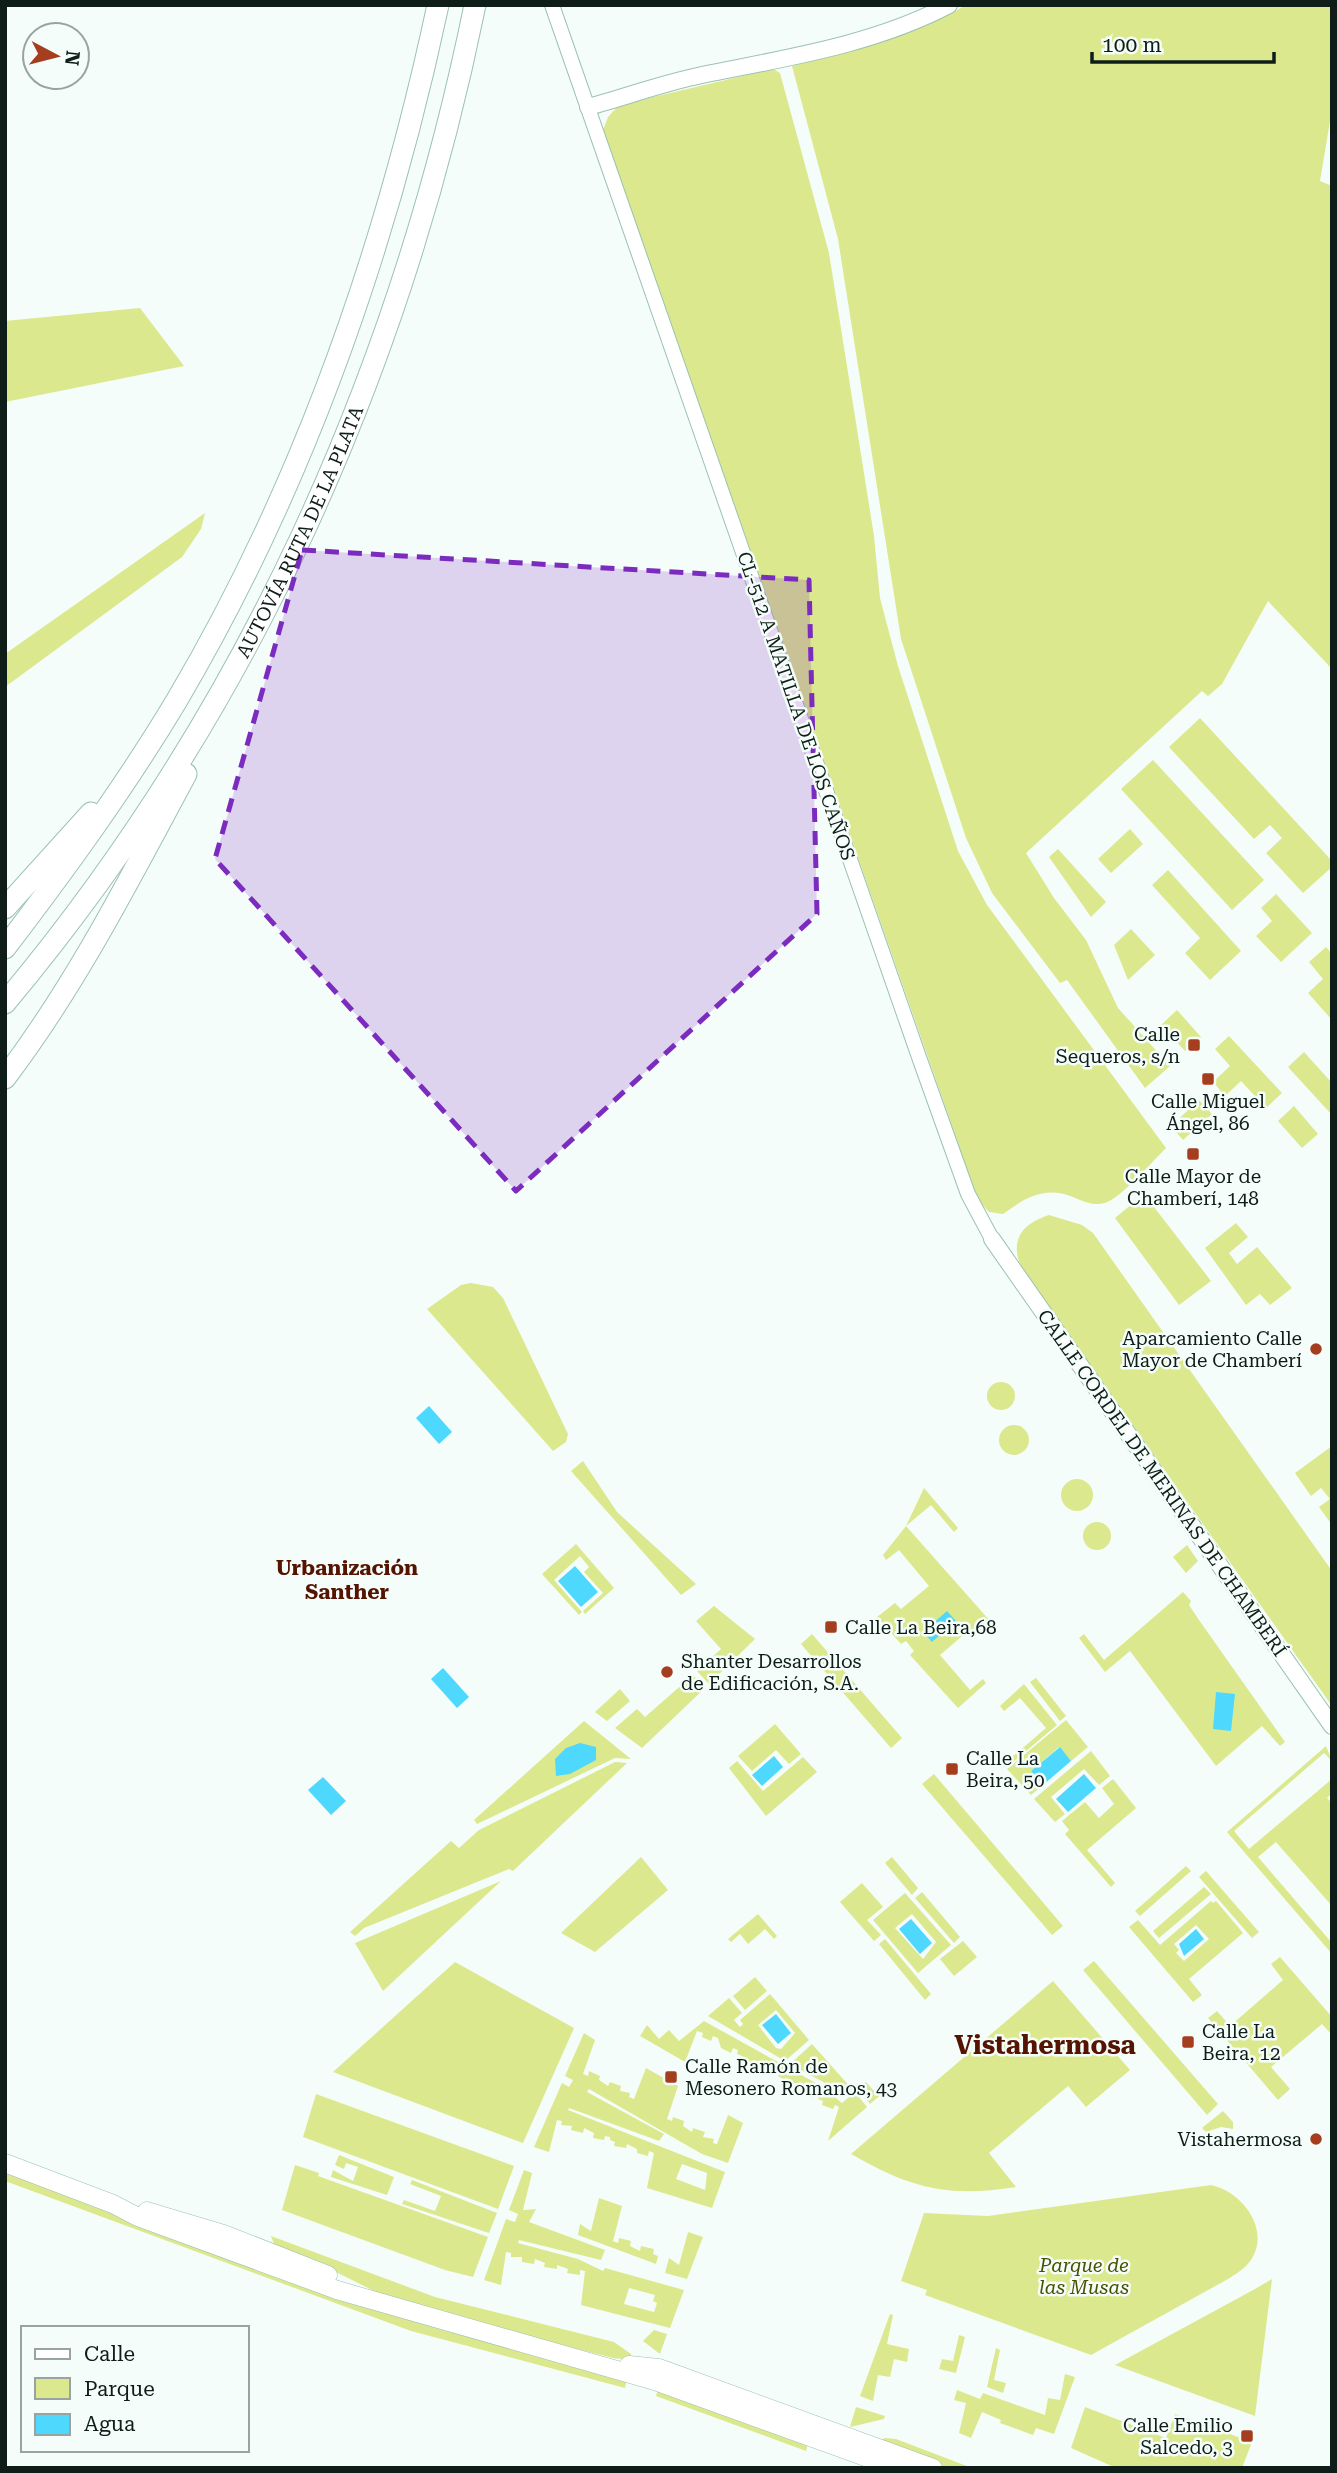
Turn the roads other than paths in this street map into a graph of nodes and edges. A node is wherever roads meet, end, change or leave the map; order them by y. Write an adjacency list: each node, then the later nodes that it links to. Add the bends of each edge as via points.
1 (438, 5): 6 (highway, AUTOVÍA RUTA DE LA PLATA, via 393,197 354,320)
2 (475, 5): 7 (highway, AUTOVÍA RUTA DE LA PLATA, via 455,101 407,272 372,373)
3 (552, 5): 5 (street, CL-512 A MATILLA DE LOS CAÑOS)
4 (949, 5): 5 (main road, via 835,47 699,76)
5 (588, 107): 12 (street, CL-512 A MATILLA DE LOS CAÑOS, via 920,1060 968,1194)
6 (307, 439): 8 (highway, via 150,726 96,808); 9 (highway, AUTOVÍA RUTA DE LA PLATA, via 266,533 177,700 82,846)
7 (303, 537): 10 (highway, AUTOVÍA RUTA DE LA PLATA, via 247,649 196,736 115,861); 11 (highway, via 260,638 128,886 68,988)
8 (5, 908)
9 (5, 948)
10 (5, 1003)
11 (5, 1078)
12 (992, 1239): 13 (main road, CALLE CORDEL DE MERINAS DE CHAMBERÍ)
13 (1332, 1726)
14 (5, 2164): 15 (main road)
15 (113, 2204): 16 (main road); 17 (main road, via 174,2217)
16 (173, 2230): 17 (main road, via 203,2233 243,2249); 18 (main road)
17 (254, 2245): 18 (main road, via 259,2254 293,2266); 19 (main road)
18 (314, 2282): 19 (main road)
19 (371, 2299): 20 (main road, via 447,2324)
20 (581, 2358): 21 (main road, via 659,2368); 22 (main road)
21 (860, 2441): 23 (main road, via 866,2450); 24 (main road)
22 (896, 2468)
23 (910, 2468)
24 (933, 2468)

